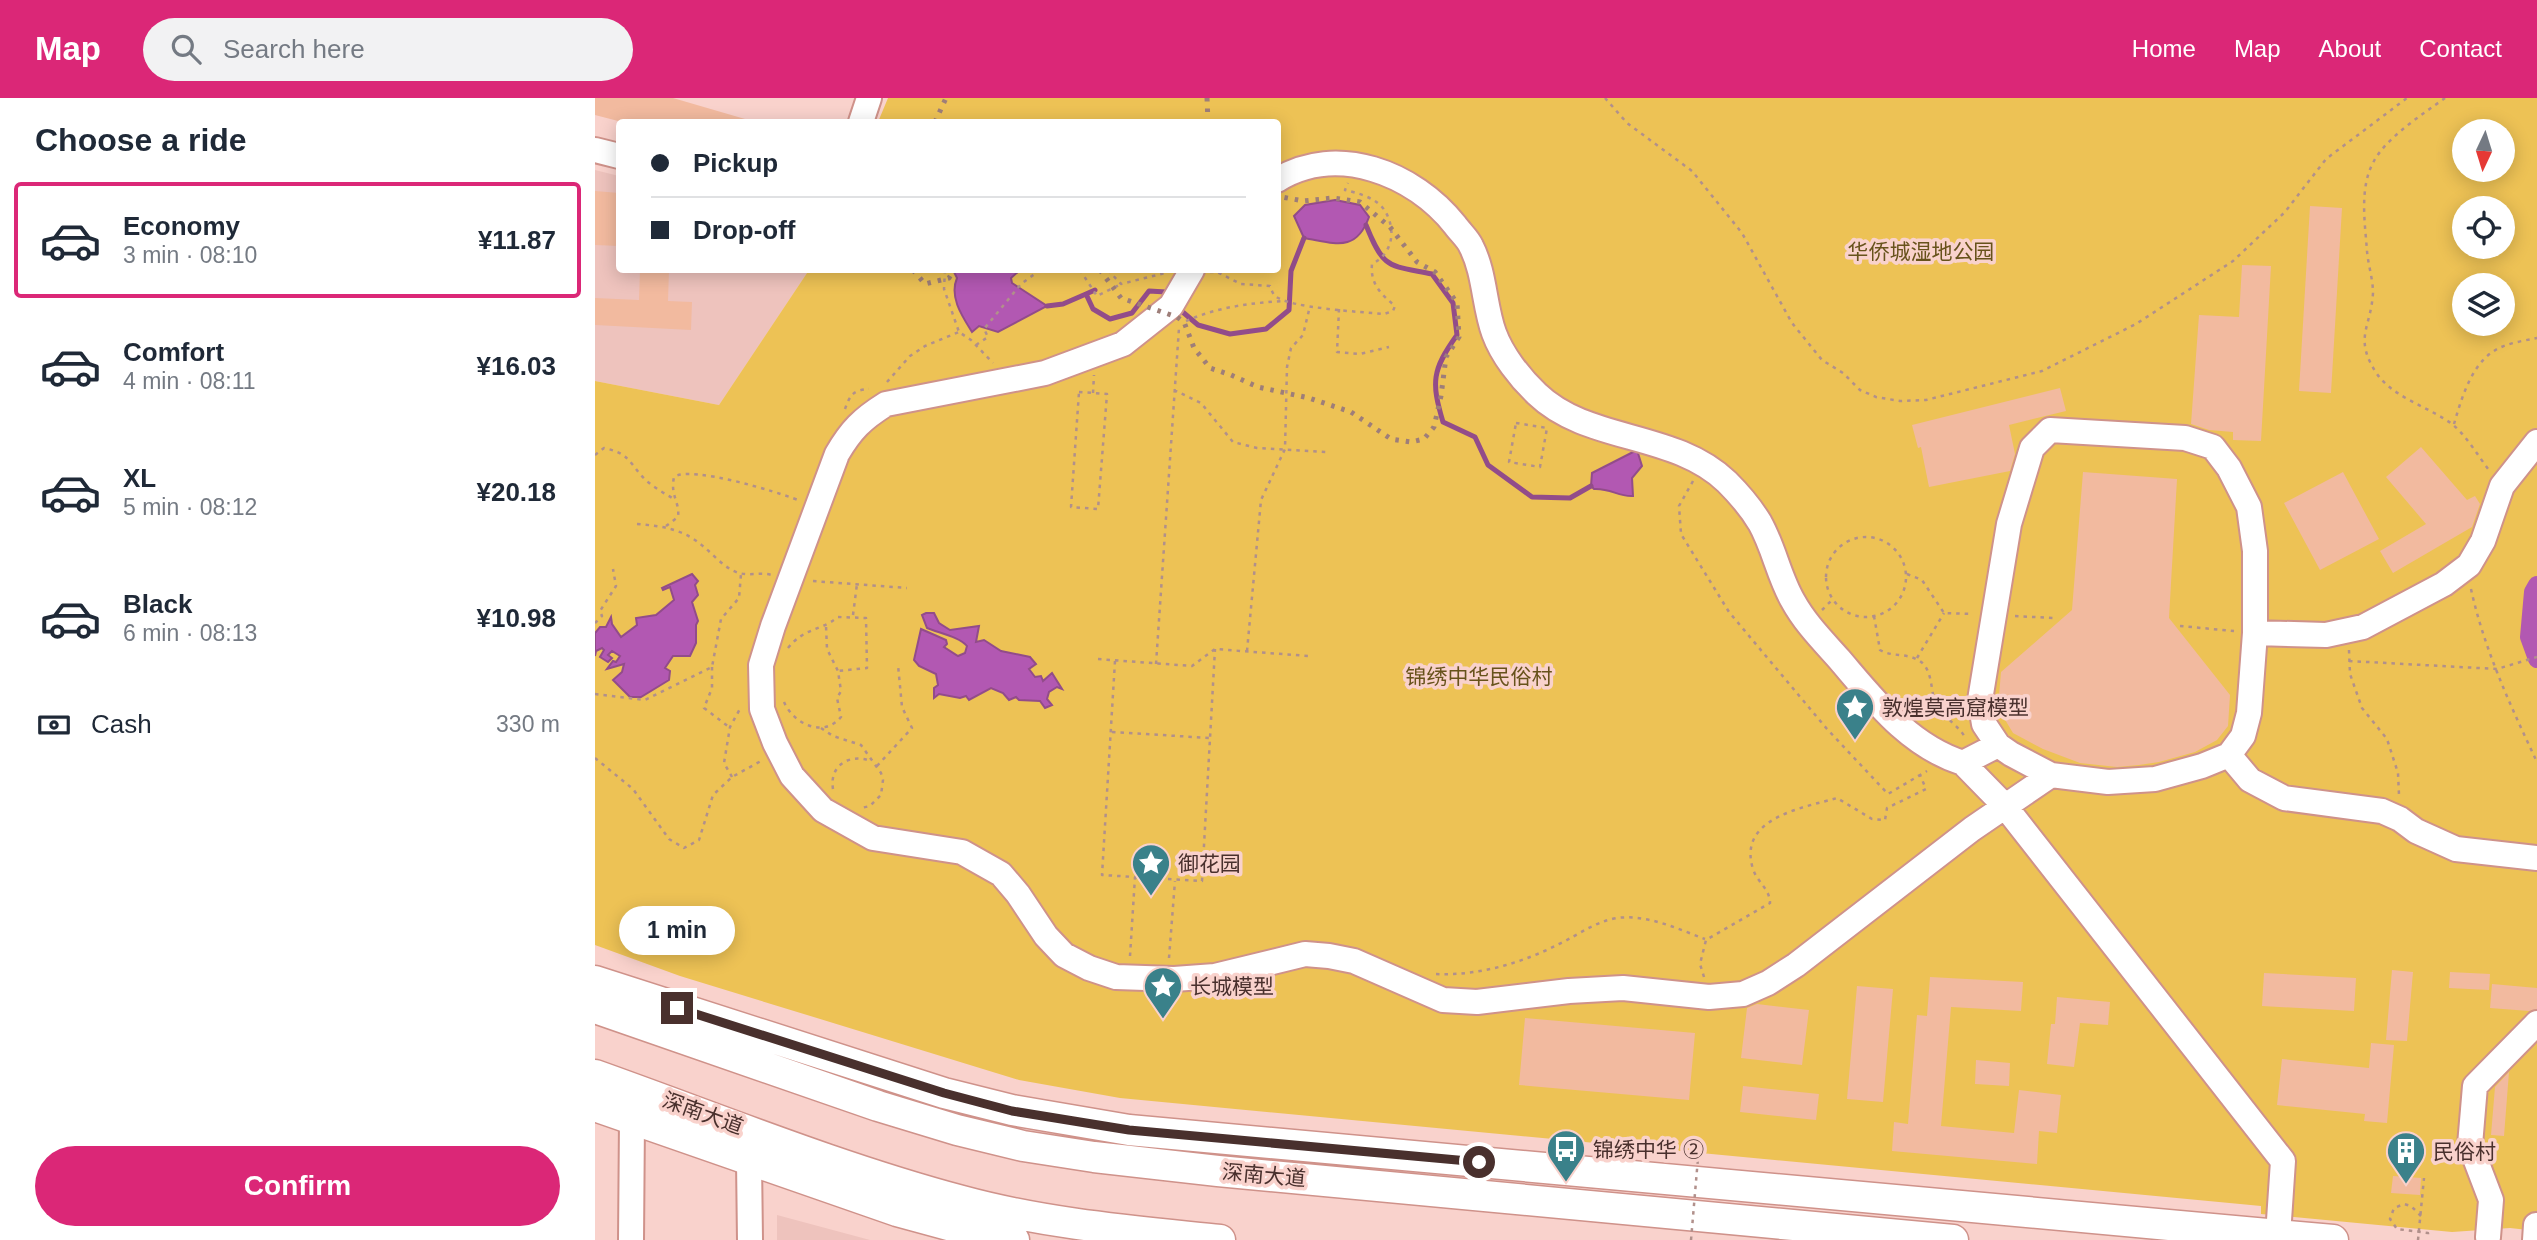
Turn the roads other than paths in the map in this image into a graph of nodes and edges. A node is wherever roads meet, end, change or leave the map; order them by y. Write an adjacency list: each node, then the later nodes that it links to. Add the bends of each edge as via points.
1 (869, 98): 2 (street)
2 (862, 119)
3 (595, 150): 4 (street)
4 (616, 155)
5 (1281, 178): 11 (street, via 1328,162 1355,164 1405,181 1445,212 1471,246 1494,333 1507,359 1537,395 1563,412 1607,430 1678,450 1703,462 1727,482 1760,524 1784,582 1808,623 1885,713 1914,737)
6 (1191, 273): 13 (street, via 1179,312 1123,344 1045,373 886,404 850,432 837,454 761,665 772,697 762,709 780,754 792,776 823,810 873,838 962,852 977,859 1002,874 1064,955 1116,976 1215,976 1305,954 1354,961 1443,1000 1477,1002 1622,988 1709,997 1743,994 1796,965)
7 (2537, 442): 8 (street, via 2502,486 2483,541 2469,565 2444,584 2363,627 2326,635)
8 (2255, 633): 9 (street, via 2255,551 2249,507 2213,447 2185,439 2050,430 2032,448 2009,524 1994,614 1980,700 1984,724); 10 (street, via 2249,713 2242,736)
9 (1998, 744): 11 (street); 12 (street)
10 (2228, 755): 12 (street, via 2155,779 2108,782); 14 (street, via 2250,780 2284,797 2382,811 2456,849)
11 (1962, 759): 13 (street)
12 (2050, 775): 13 (street)
13 (2004, 805): 29 (street, via 2284,1161)
14 (2537, 858)
15 (595, 981): 16 (main road)
16 (654, 1001): 19 (main road); 24 (main road, via 1012,1111 1129,1130)
17 (595, 1008): 19 (main road, 深南大道)
18 (2537, 1023): 30 (street, via 2475,1086 2470,1145 2491,1199)
19 (774, 1070): 26 (main road, 深南大道, via 957,1130 1024,1146)
20 (595, 1075): 28 (main road, 深南大道, via 829,1159)
21 (595, 1083): 23 (main road)
22 (595, 1106): 23 (main road)
23 (643, 1124): 25 (main road); 31 (street)
24 (1331, 1149): 26 (main road); 29 (main road)
25 (757, 1164): 27 (main road); 32 (street); 33 (street)
26 (1217, 1171): 36 (main road, 深南大道)
27 (803, 1179): 28 (main road, via 879,1195); 34 (main road, via 897,1211)
28 (963, 1201): 35 (main road, 深南大道, via 1039,1217)
29 (2277, 1235): 37 (main road)
30 (2488, 1237)
31 (631, 1240)
32 (750, 1240)
33 (763, 1240)
34 (1014, 1240)
35 (1220, 1240)
36 (1953, 1240)
37 (2333, 1240)

